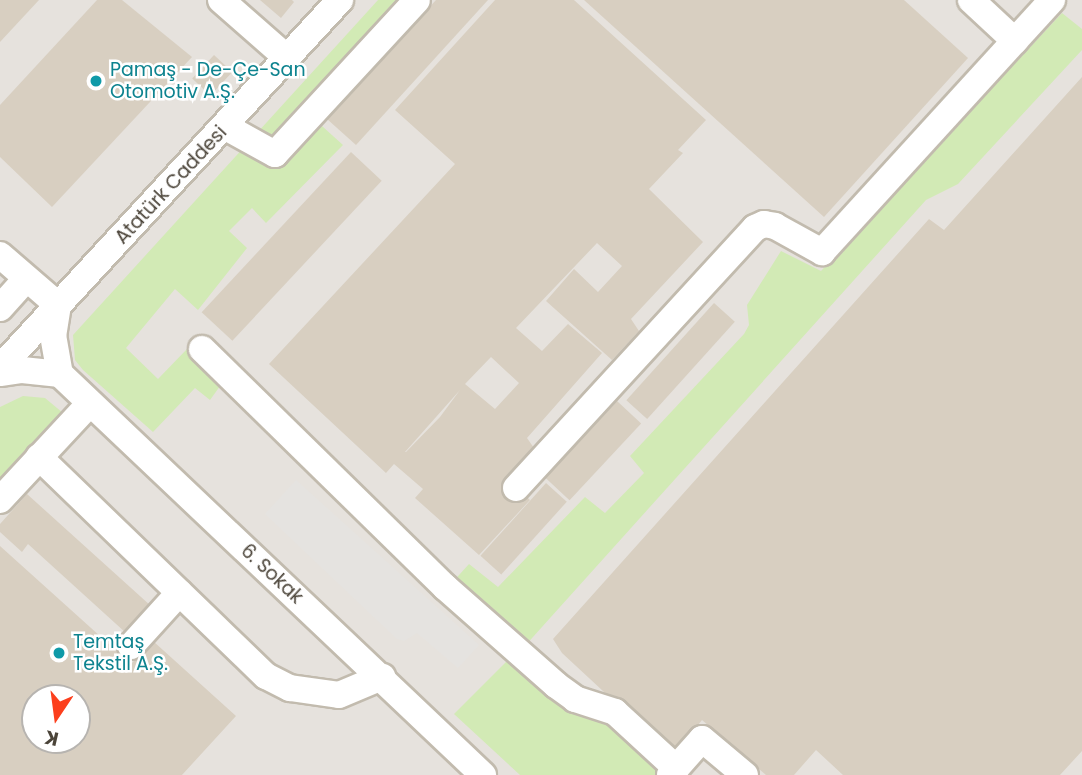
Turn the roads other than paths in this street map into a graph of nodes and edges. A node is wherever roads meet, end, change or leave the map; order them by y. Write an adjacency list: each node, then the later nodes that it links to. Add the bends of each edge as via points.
1 (221, 0): 7 (street)
2 (340, 0): 7 (street, Atatürk Caddesi)
3 (417, 0): 8 (street, via 275,154)
4 (971, 0): 6 (street)
5 (1052, 0): 6 (street)
6 (1015, 41): 18 (street, via 822,252 775,226 755,228)
7 (287, 58): 8 (street, Atatürk Caddesi)
8 (226, 127): 11 (street, Atatürk Caddesi)
9 (0, 255): 10 (street)
10 (26, 279): 11 (street); 12 (street)
11 (58, 305): 14 (street, Atatürk Caddesi); 15 (street, via 53,335)
12 (0, 308)
13 (202, 349): 23 (street, via 495,632 575,699 615,712)
14 (0, 371): 15 (street)
15 (60, 374): 16 (street, 6. Sokak)
16 (90, 403): 17 (street); 22 (street, 6. Sokak)
17 (39, 457): 19 (street); 20 (street)
18 (516, 488)
19 (0, 500)
20 (179, 593): 21 (street); 22 (street, via 277,684 347,694)
21 (131, 646)
22 (382, 677): 25 (street, 6. Sokak)
23 (673, 771): 24 (street, via 702,739)
24 (740, 773)
25 (483, 775)

